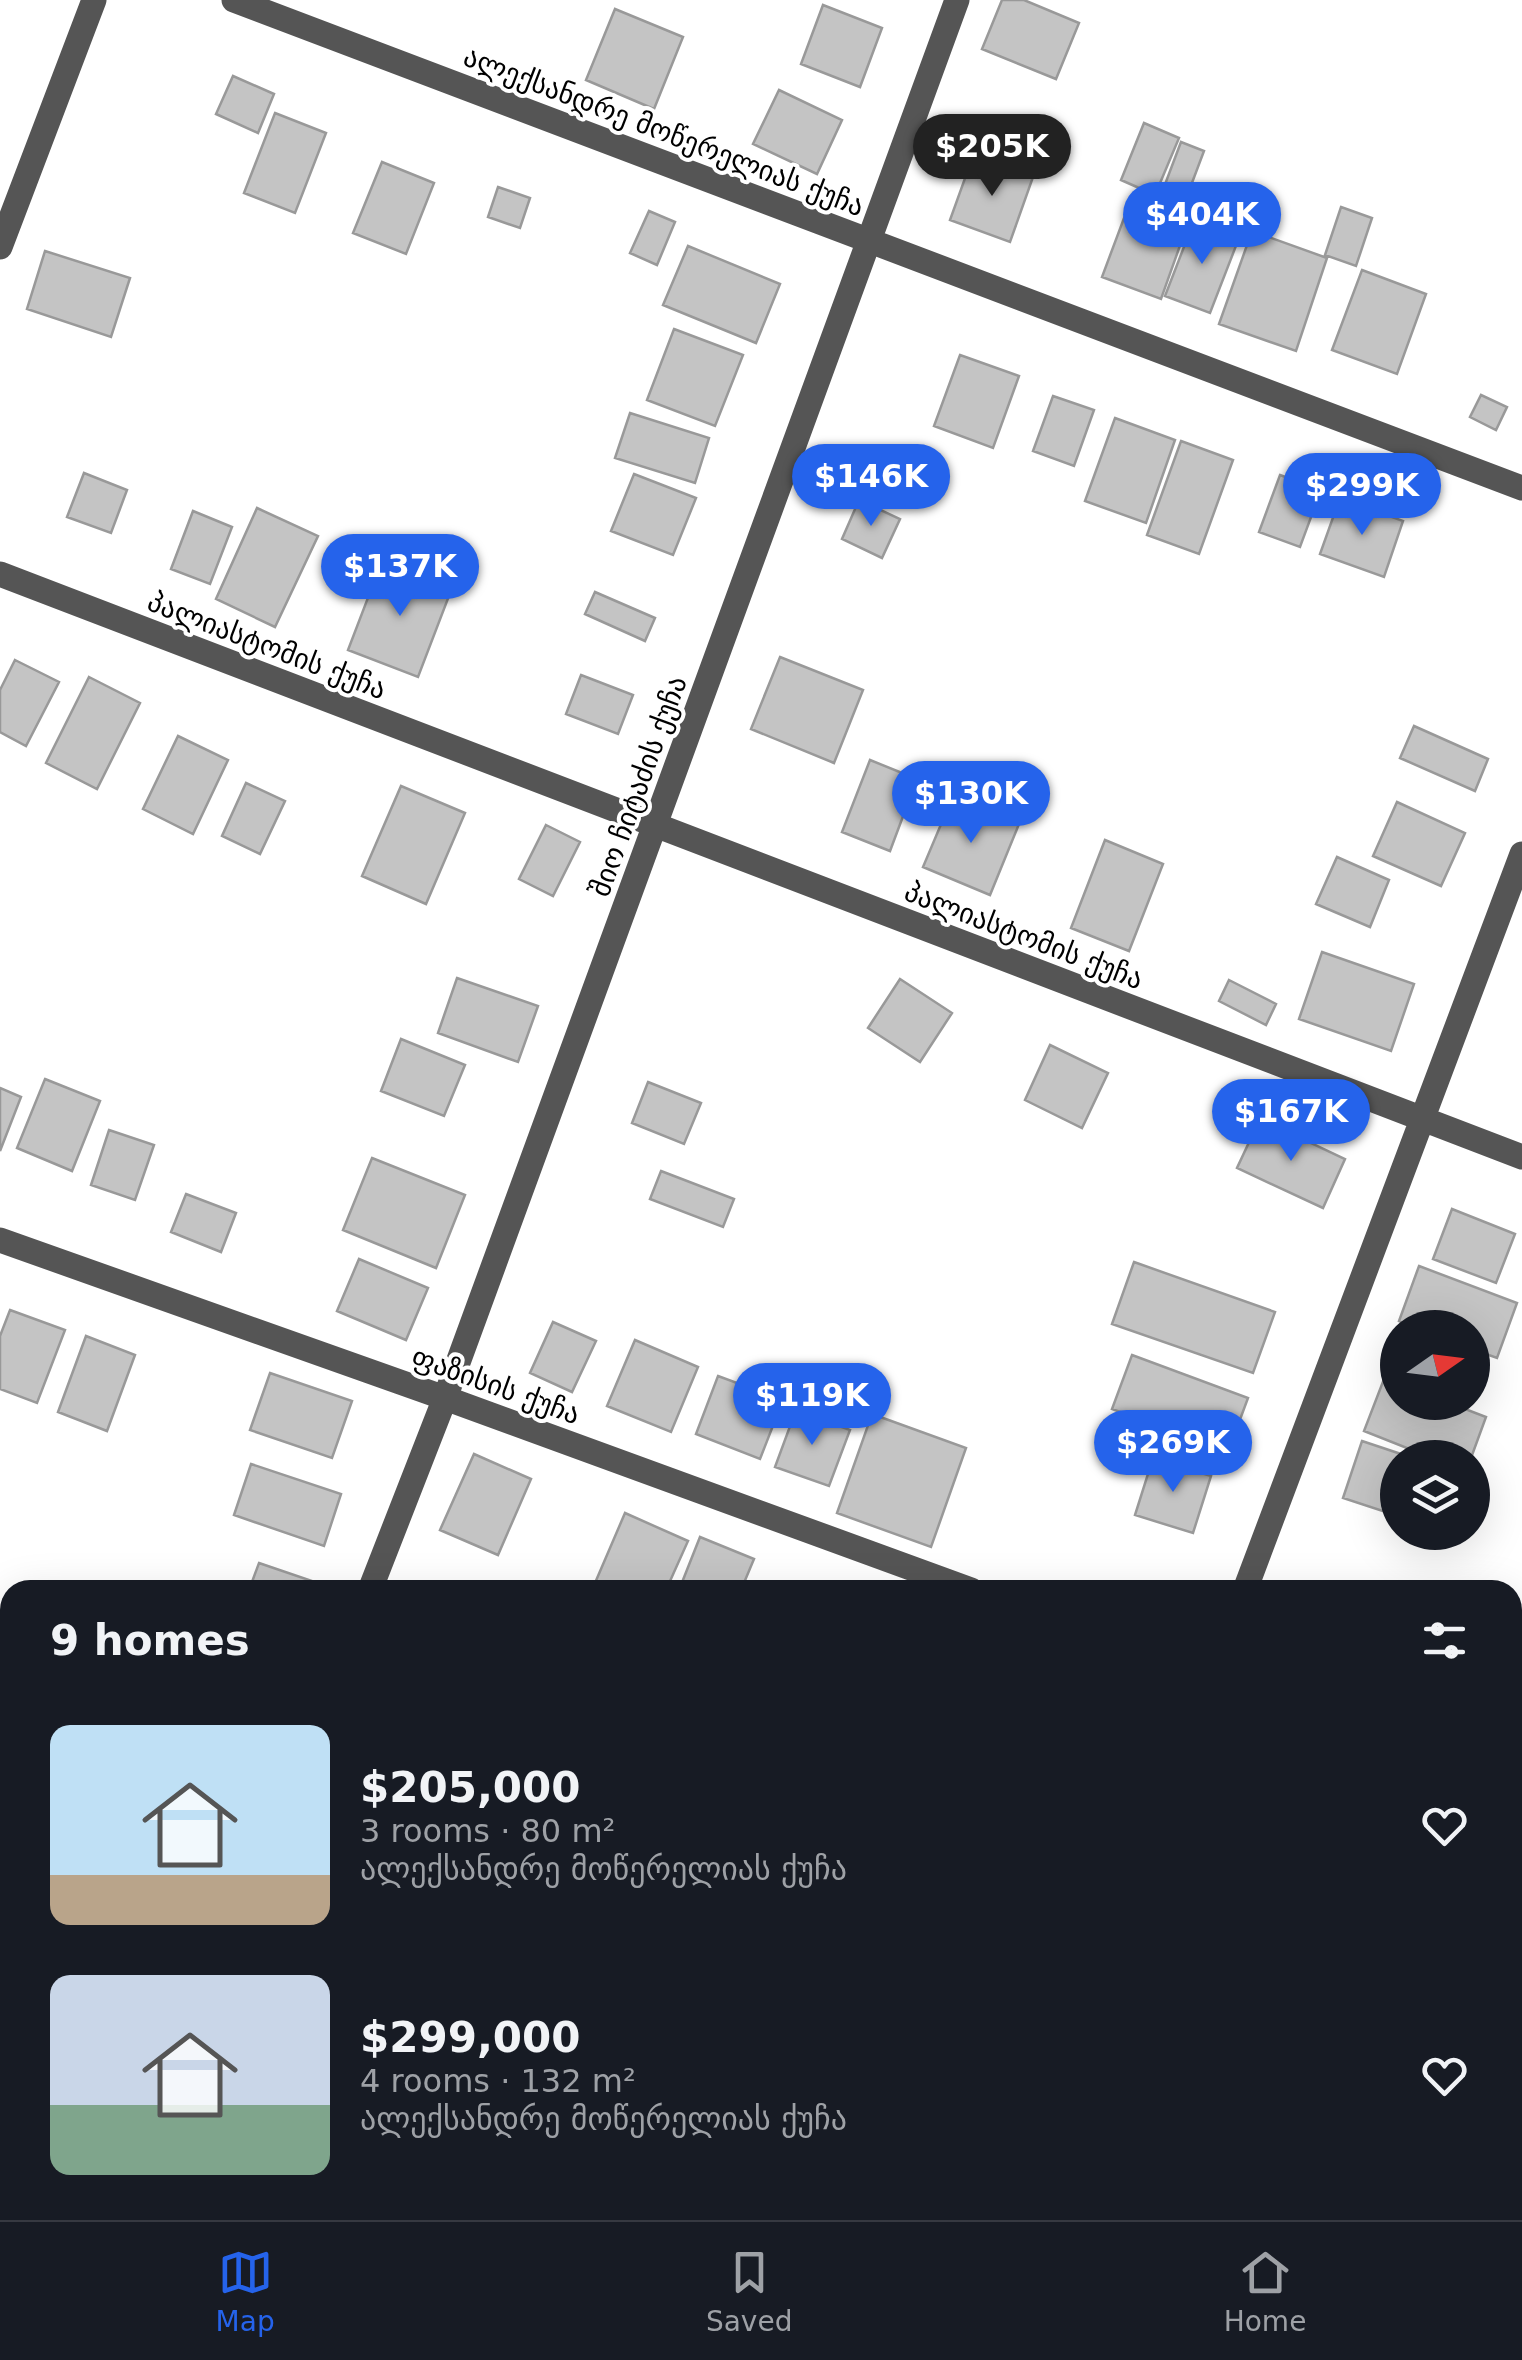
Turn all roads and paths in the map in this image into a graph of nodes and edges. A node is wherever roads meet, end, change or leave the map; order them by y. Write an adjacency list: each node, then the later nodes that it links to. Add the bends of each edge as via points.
1 (94, 0): 5 (street)
2 (234, 0): 4 (street, ალექსანდრე მოწერელიას ქუჩა)
3 (957, 0): 4 (street, შიო ჩიტაძის ქუჩა)
4 (868, 240): 6 (street, ალექსანდრე მოწერელიას ქუჩა); 8 (street, შიო ჩიტაძის ქუჩა)
5 (0, 246)
6 (1522, 488)
7 (0, 574): 8 (street, პალიასტომის ქუჩა)
8 (656, 826): 10 (street, პალიასტომის ქუჩა); 13 (street, შიო ჩიტაძის ქუჩა)
9 (1522, 854): 10 (street)
10 (1422, 1120): 11 (street, პალიასტომის ქუჩა); 16 (street)
11 (1522, 1156)
12 (0, 1240): 13 (street, ფაზისის ქუჩა)
13 (446, 1398): 14 (street, შიო ჩიტაძის ქუჩა); 15 (street, ფაზისის ქუჩა)
14 (374, 1580)
15 (944, 1580)
16 (1249, 1580)

